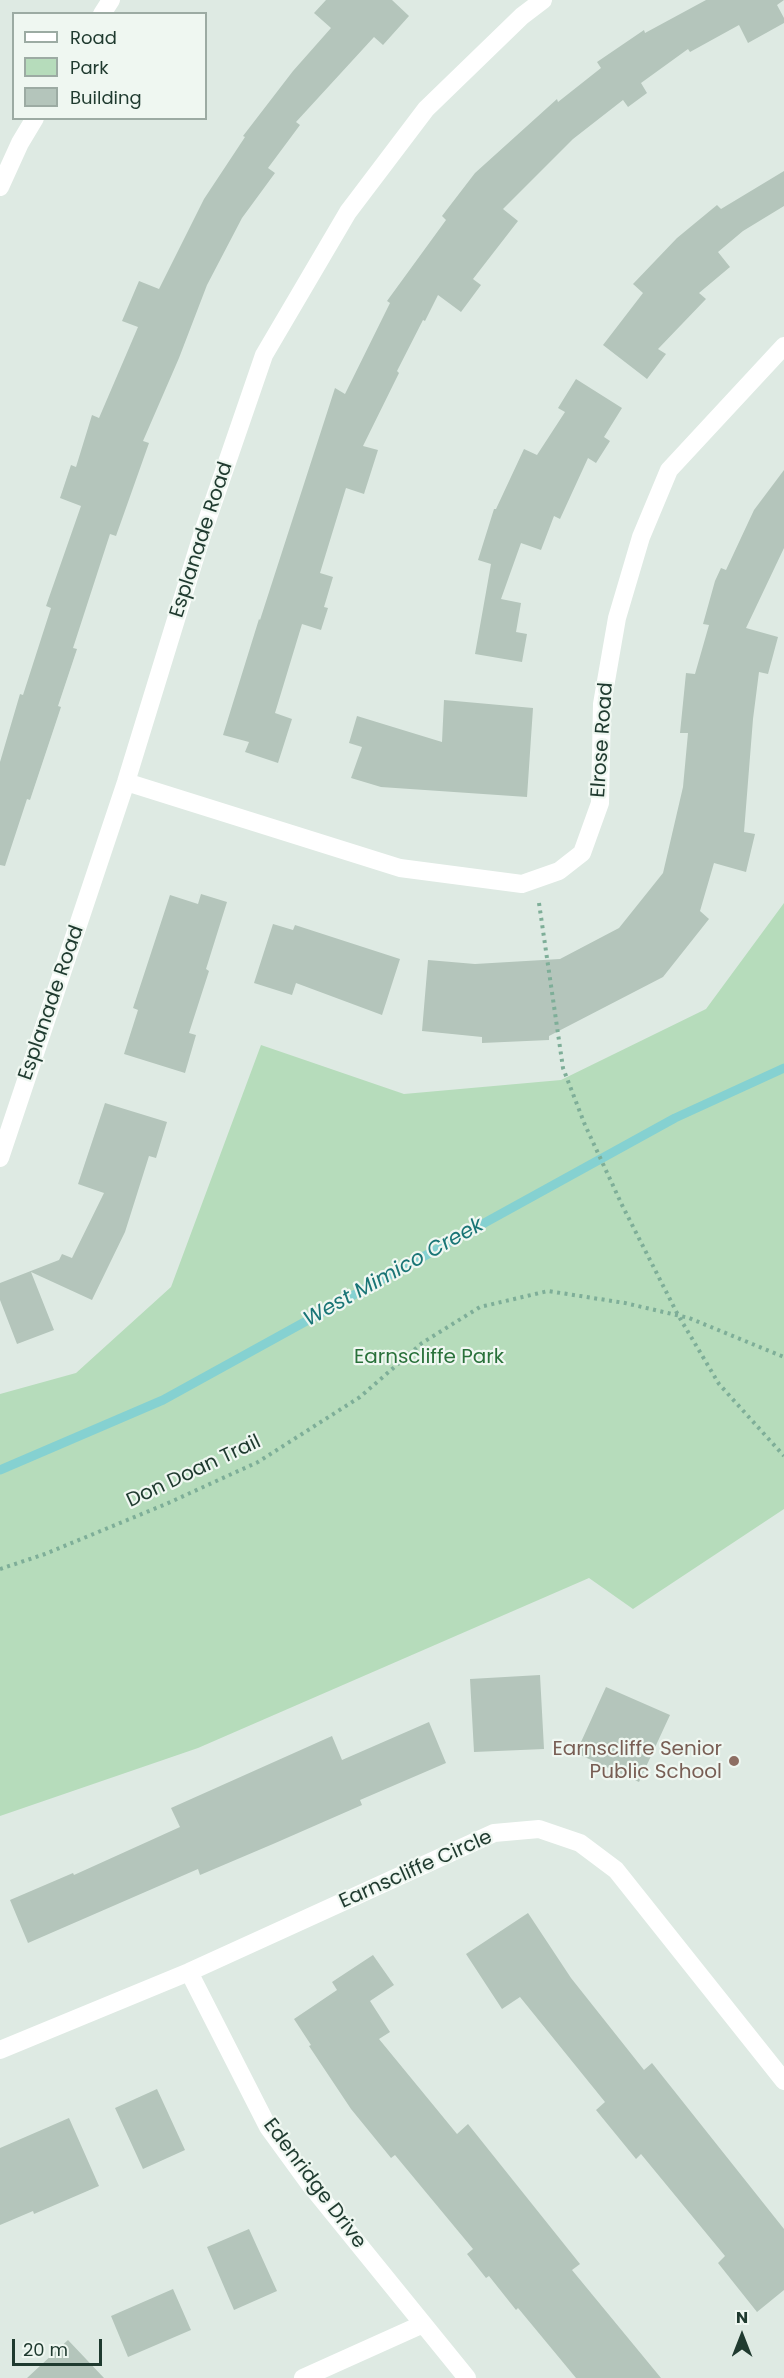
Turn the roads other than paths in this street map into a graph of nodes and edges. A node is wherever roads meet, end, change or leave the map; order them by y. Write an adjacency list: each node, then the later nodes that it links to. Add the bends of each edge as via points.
1 (543, 0): 5 (street, Esplanade Road, via 522,15 426,109 348,212 264,355 202,535)
2 (34, 120): 3 (street)
3 (0, 187)
4 (784, 346): 5 (street, Elrose Road, via 669,470 641,537 617,618 602,704 600,803 582,853 559,871 522,884 400,868)
5 (126, 782): 6 (street, Esplanade Road)
6 (0, 1158)
7 (189, 1972): 8 (street, Earnscliffe Circle); 9 (street, Earnscliffe Circle, via 494,1833 539,1829 580,1843 616,1870); 10 (street, Edenridge Drive, via 268,2127)
8 (0, 2050)
9 (784, 2081)
10 (423, 2324): 11 (street); 12 (street, Edenridge Drive)
11 (303, 2378)
12 (467, 2378)

